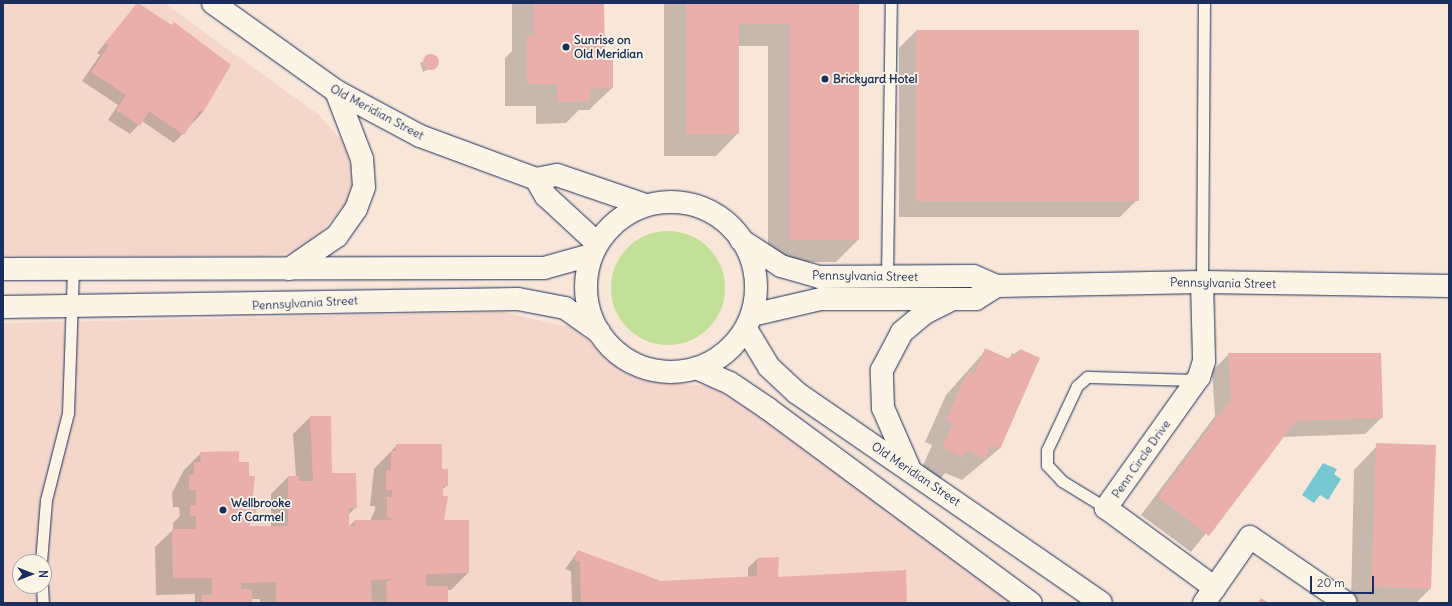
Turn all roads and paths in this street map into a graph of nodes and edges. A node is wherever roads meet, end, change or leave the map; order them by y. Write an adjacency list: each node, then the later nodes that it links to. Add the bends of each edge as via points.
1 (213, 3): 4 (main road, Old Meridian Street)
2 (891, 3): 12 (lane)
3 (1204, 3): 13 (lane)
4 (336, 91): 5 (main road, Old Meridian Street, via 420,136); 11 (main road, via 362,159 364,187 356,209 342,231)
5 (536, 179): 6 (main road, via 557,175); 8 (main road, via 546,196)
6 (645, 205): 7 (main road, via 672,201 699,206 723,220); 8 (main road, via 613,223)
7 (741, 240): 12 (main road, Pennsylvania Street, via 781,266 807,276); 19 (main road, via 755,276)
8 (594, 249): 11 (main road, via 544,268); 20 (main road, via 586,296)
9 (3, 269): 10 (main road)
10 (73, 269): 11 (main road); 18 (lane)
11 (289, 269)
12 (887, 277): 14 (main road, Pennsylvania Street, via 973,276)
13 (1202, 282): 14 (main road, Pennsylvania Street); 15 (main road, Pennsylvania Street); 22 (main road, Penn Circle Drive, via 1204,361)
14 (997, 286): 16 (main road, Pennsylvania Street, via 976,299)
15 (1449, 286)
16 (955, 298): 19 (main road, Pennsylvania Street, via 821,299); 23 (main road, via 925,313 902,332 882,370 883,408)
17 (3, 307): 18 (main road, Pennsylvania Street)
18 (69, 307): 20 (main road, Pennsylvania Street, via 518,299 565,308); 25 (lane, via 68,413 46,500)
19 (749, 322): 21 (main road, via 728,350); 23 (main road, Old Meridian Street, via 778,377)
20 (599, 332): 21 (main road, via 615,352 645,368 662,371)
21 (696, 368): 27 (main road, via 756,400)
22 (1197, 380): 24 (main road, Penn Circle Drive); 24 (lane, via 1087,377 1077,386 1047,450 1047,465 1062,481)
23 (910, 470): 28 (main road, Old Meridian Street)
24 (1106, 508): 26 (main road, Penn Circle Drive)
25 (42, 554)
26 (1210, 596): 29 (main road, Penn Circle Drive, via 1250,537)
27 (1031, 603)
28 (1102, 603)
29 (1346, 603)

